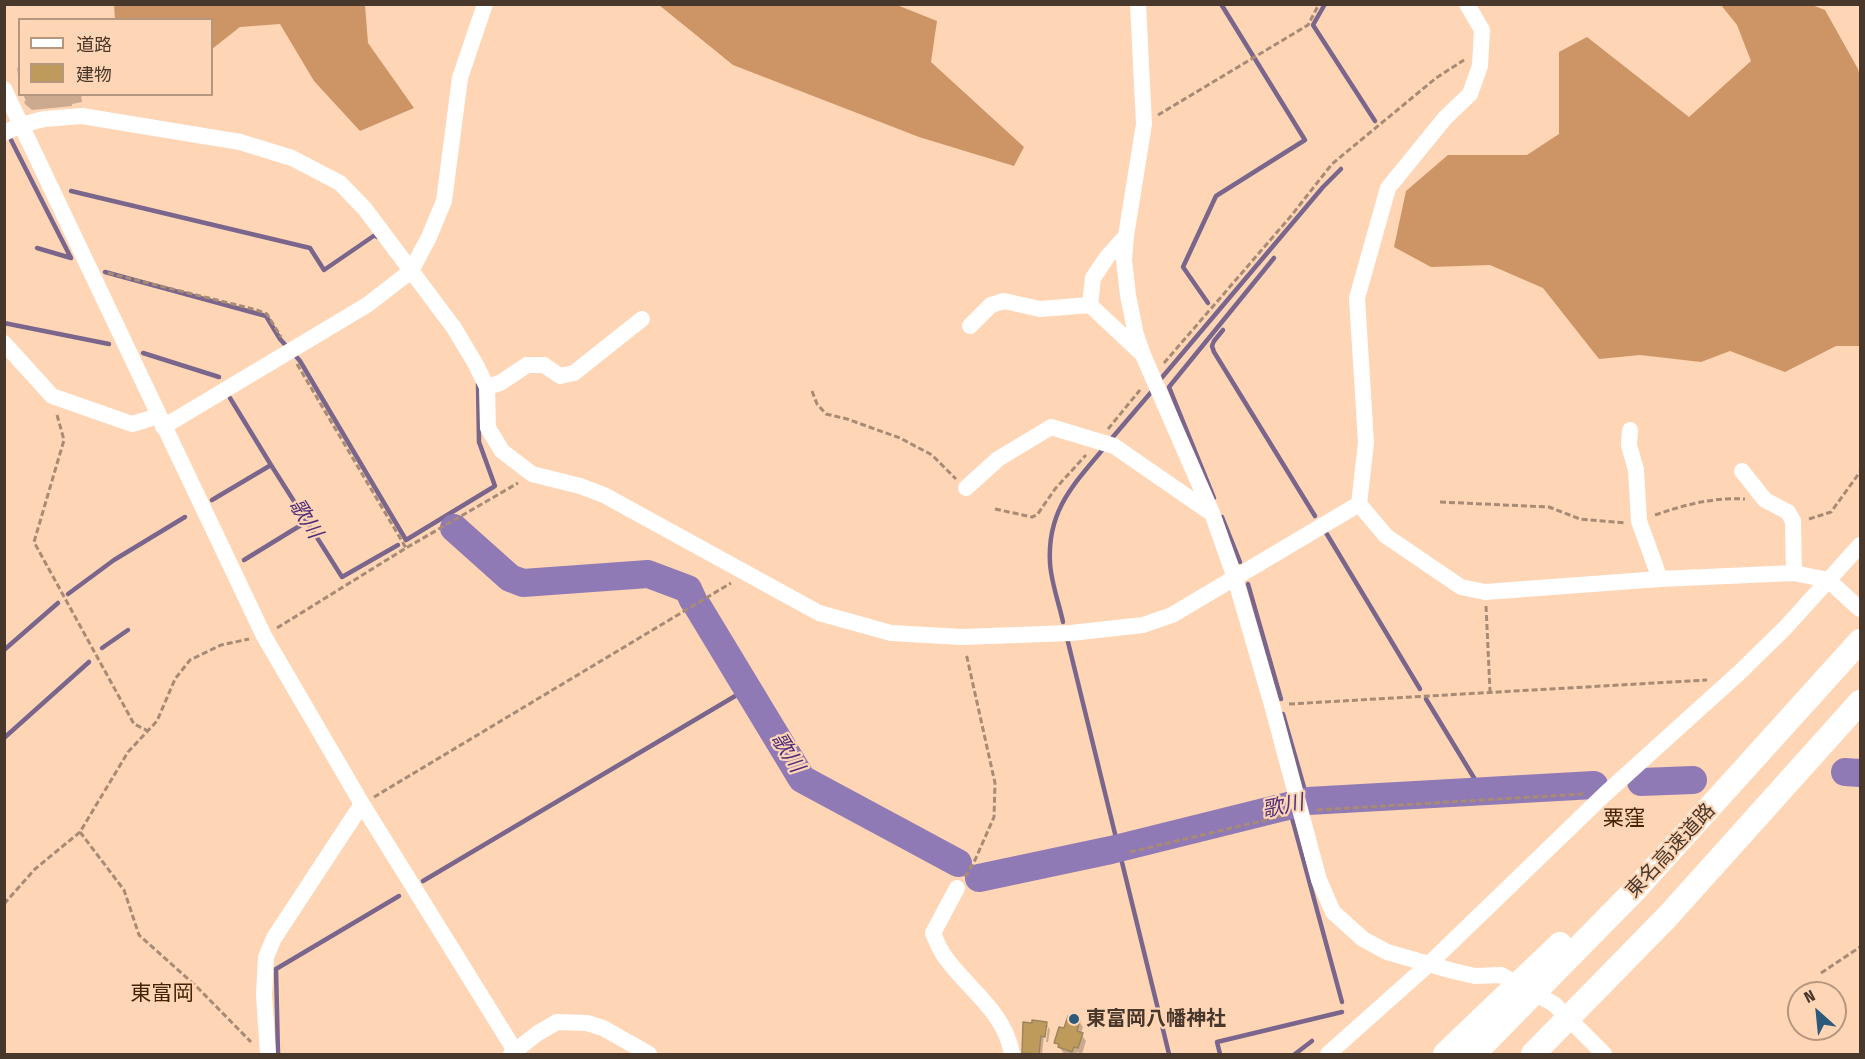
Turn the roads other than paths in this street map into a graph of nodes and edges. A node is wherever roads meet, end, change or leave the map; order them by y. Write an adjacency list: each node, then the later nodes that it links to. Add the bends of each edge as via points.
1 (485, 4): 8 (street, via 460,78 444,201)
2 (1138, 4): 7 (street, via 1144,124)
3 (1467, 4): 19 (street, via 1482,30 1480,66 1470,94 1445,118 1388,188 1357,298 1366,443)
4 (4, 89): 5 (street)
5 (21, 124): 6 (street); 8 (street, via 82,116 240,142 292,158 340,183 365,209); 15 (street)
6 (4, 133)
7 (1126, 236): 9 (street, via 1093,278); 13 (street, via 1128,295)
8 (411, 271): 14 (street, via 454,327); 15 (street, via 358,310)
9 (1090, 305): 11 (street, via 1040,309 1004,301 991,305); 13 (street)
10 (642, 319): 14 (street, via 574,373 560,376 544,365 527,365)
11 (970, 326)
12 (4, 343): 15 (street, via 52,396 132,424)
13 (1143, 355): 20 (street)
14 (487, 387): 23 (street, via 488,428 502,452 532,474 604,495 819,613 891,633 1071,633 1143,625 1172,615)
15 (161, 421): 29 (street, via 264,636)
16 (1630, 430): 24 (street, via 1639,521)
17 (1742, 471): 22 (street, via 1765,500 1788,512 1793,522)
18 (966, 489): 20 (street, via 998,459 1051,427 1114,446)
19 (1359, 504): 23 (street); 24 (street, via 1386,536 1461,587 1485,592)
20 (1212, 513): 23 (street)
21 (1860, 545): 25 (street)
22 (1794, 573): 24 (street); 25 (street)
23 (1235, 578): 32 (street, via 1319,880 1334,912 1363,939 1387,952)
24 (1660, 579)
25 (1828, 580): 26 (street); 32 (street, via 1785,628)
26 (1860, 609)
27 (1860, 641): 33 (highway, 東名高速道路, via 1635,890)
28 (1860, 702): 31 (highway, 東名高速道路)
29 (362, 804): 35 (street, via 274,938 266,957); 36 (street)
30 (957, 888): 38 (street, via 933,933 942,953 1001,1020)
31 (1668, 915): 40 (highway, 東名高速道路); 41 (highway)
32 (1429, 964): 34 (street, via 1475,976 1501,975 1554,1004); 39 (street)
33 (1458, 1052)
34 (1596, 1052)
35 (268, 1053)
36 (514, 1053): 37 (street, via 557,1022 603,1028)
37 (649, 1054)
38 (1012, 1054)
39 (1328, 1054)
40 (1533, 1054)
41 (1550, 1054)

